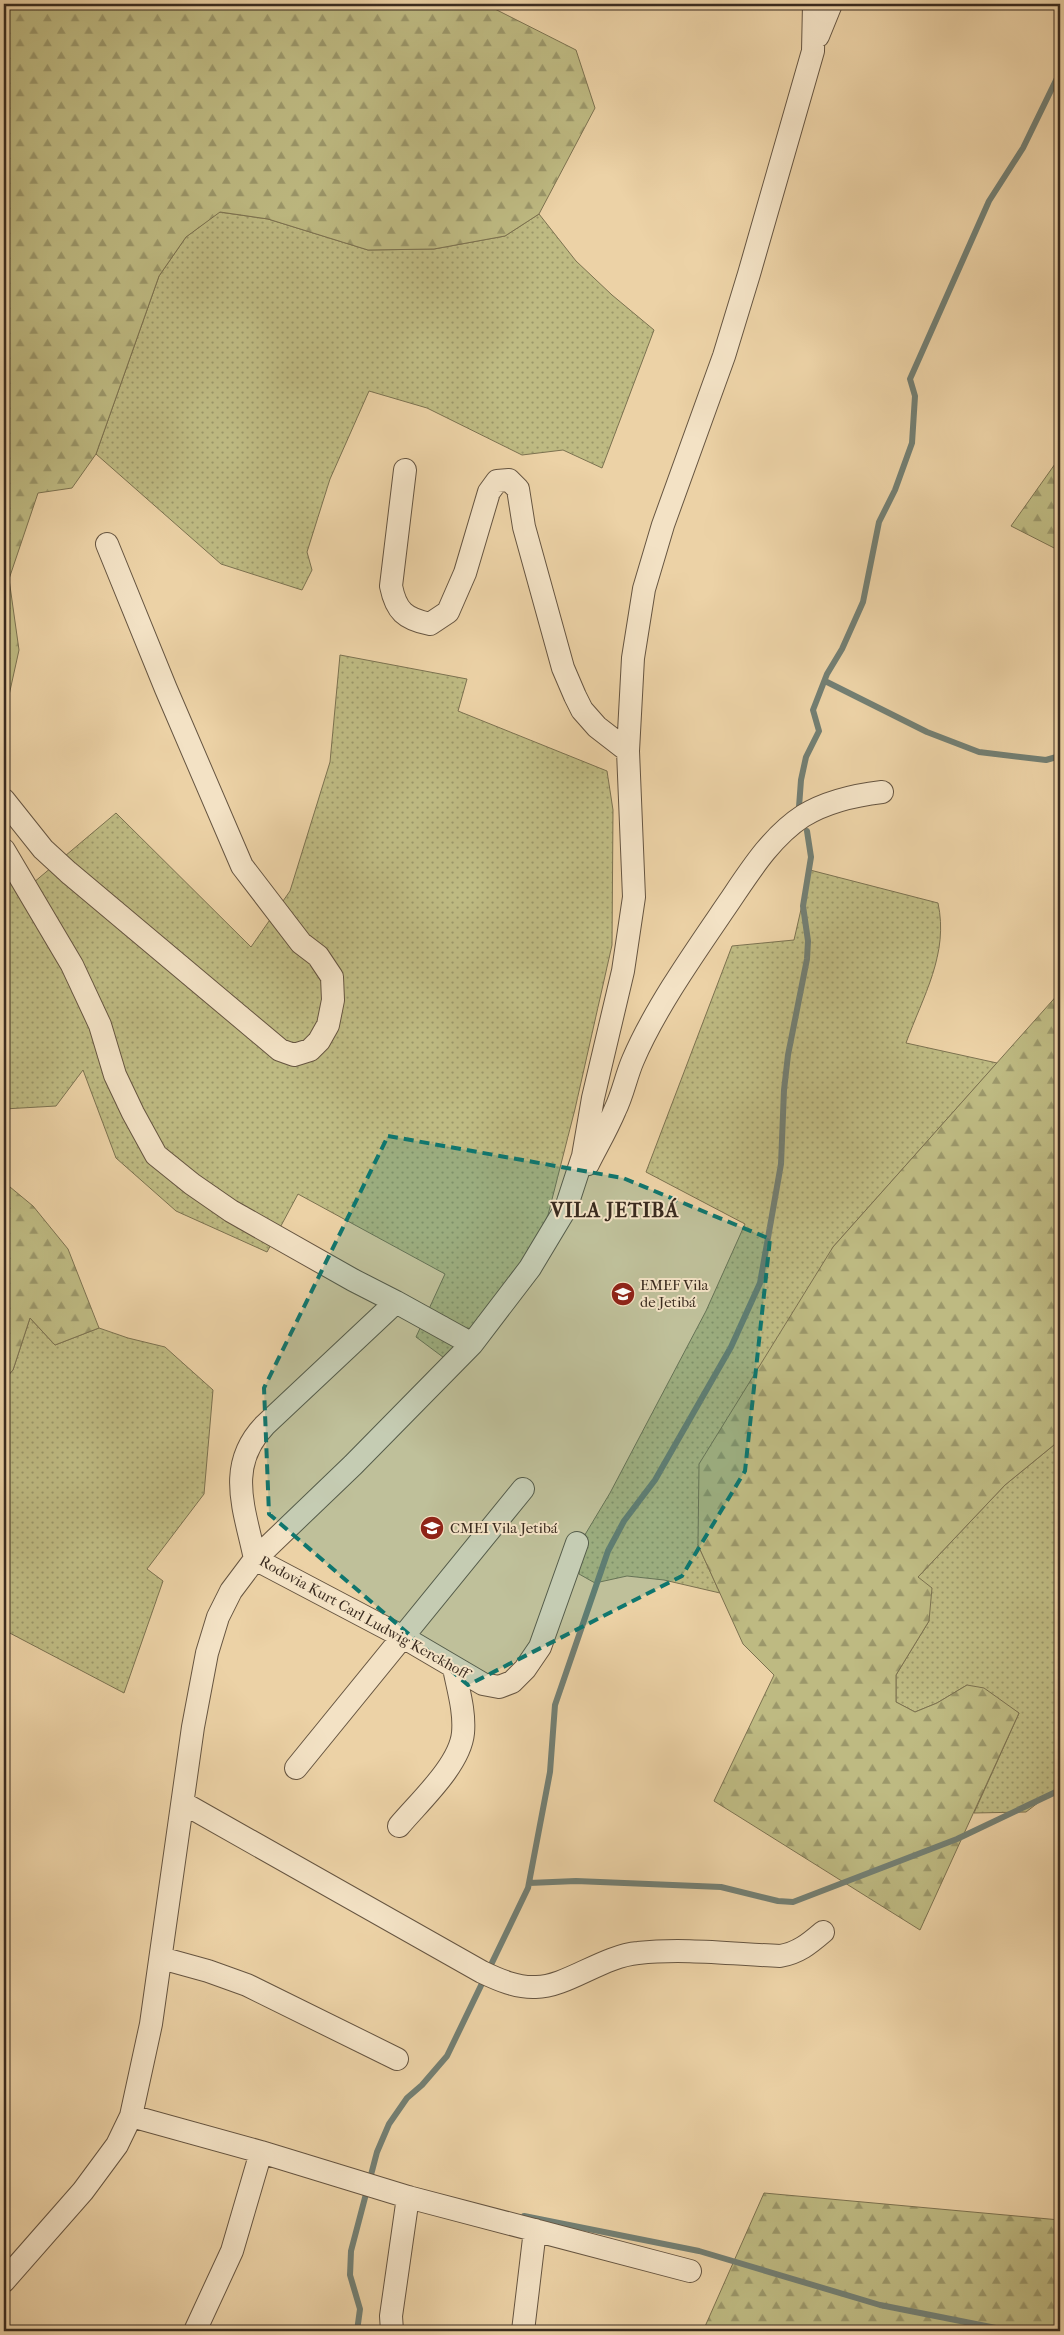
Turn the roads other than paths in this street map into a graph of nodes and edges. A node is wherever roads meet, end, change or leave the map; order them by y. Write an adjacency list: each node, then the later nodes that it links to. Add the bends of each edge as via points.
1 (814, 4): 3 (street)
2 (831, 4): 3 (street)
3 (812, 51): 6 (street, via 724,356 644,589 632,658)
4 (405, 470): 6 (street, via 391,586 394,604 412,620 430,624 448,612 465,574 489,492 497,481 509,480 518,489 524,527 552,630 575,696 597,727)
5 (107, 544): 8 (street, via 242,866 301,943 318,956 332,977 333,1000 328,1025 319,1041 310,1050 294,1055 280,1050 68,872 43,849)
6 (628, 751): 10 (street, via 634,897 623,971 583,1156)
7 (882, 792): 10 (street, via 839,801 804,816 777,837 758,859 656,1015 633,1060 616,1109)
8 (4, 800)
9 (4, 850): 11 (street, via 72,965 100,1025 116,1075 156,1155 231,1211)
10 (566, 1208): 12 (street, via 530,1268)
11 (396, 1302): 12 (street); 15 (street, Rodovia Kurt Carl Ludwig Kerckhoff, via 253,1438 243,1458 240,1484)
12 (472, 1344): 15 (street)
13 (523, 1489): 16 (street)
14 (577, 1543): 17 (street, Rodovia Kurt Carl Ludwig Kerckhoff, via 540,1647 525,1669 512,1682 499,1687 483,1684)
15 (255, 1559): 16 (street, Rodovia Kurt Carl Ludwig Kerckhoff); 19 (street, via 231,1591 218,1617 207,1653)
16 (403, 1637): 17 (street, Rodovia Kurt Carl Ludwig Kerckhoff); 18 (street)
17 (454, 1668): 20 (street, via 463,1713 460,1747 451,1764)
18 (296, 1768)
19 (183, 1803): 21 (street, via 482,1972 519,1986 538,1988 613,1958 637,1953 792,1954 802,1950); 22 (street)
20 (398, 1826)
21 (823, 1932)
22 (161, 1958): 23 (street, via 247,1986); 24 (street, via 152,2024)
23 (397, 2060)
24 (131, 2116): 25 (street); 29 (street, via 117,2146 83,2191)
25 (261, 2152): 26 (street); 30 (street, via 232,2251)
26 (408, 2197): 27 (street); 31 (street, via 391,2316)
27 (535, 2230): 28 (street); 32 (street)
28 (690, 2271)
29 (4, 2281)
30 (195, 2331)
31 (392, 2331)
32 (523, 2331)

